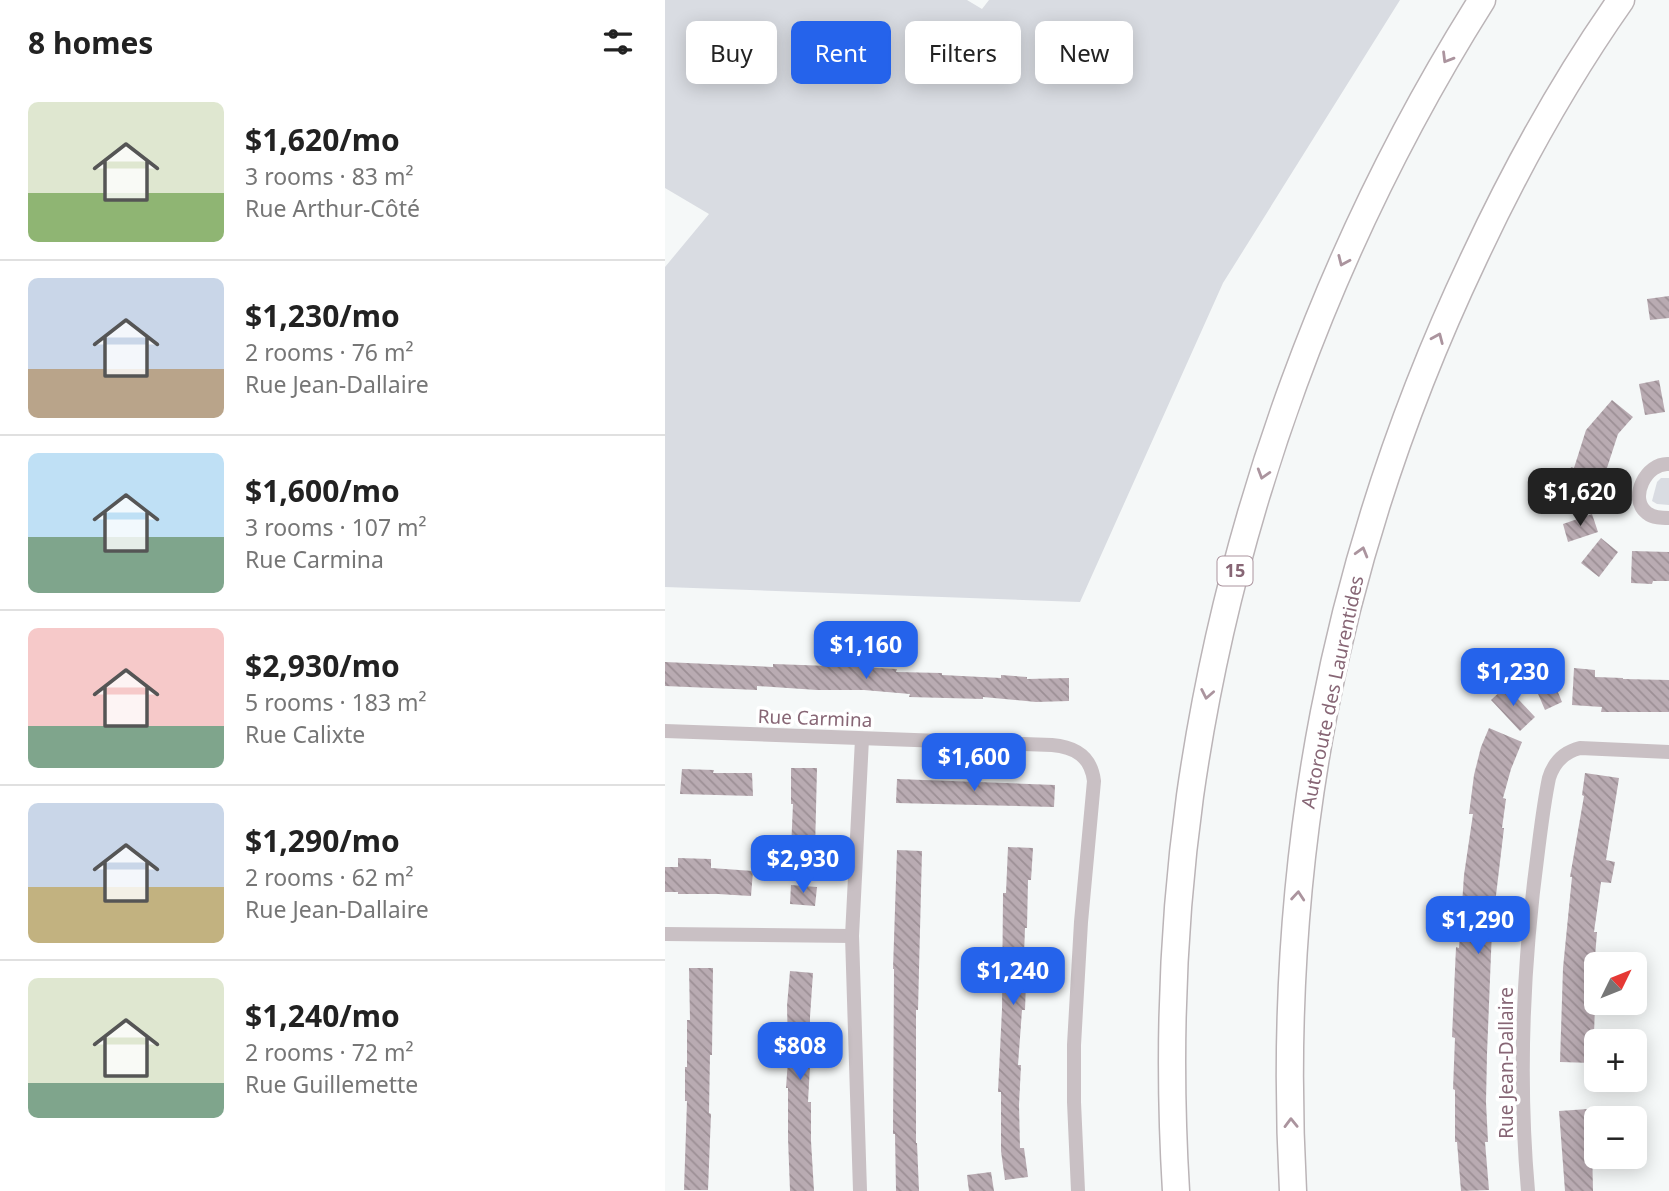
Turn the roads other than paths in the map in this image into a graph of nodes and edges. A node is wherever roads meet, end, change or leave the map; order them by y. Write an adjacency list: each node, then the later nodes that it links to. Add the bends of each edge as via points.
1 (1482, 0): 12 (highway, 15, one-way to 12, via 1401,141 1332,286 1277,432 1236,566 1201,727 1182,869 1172,1050)
2 (1621, 0): 13 (highway, Autoroute des Laurentides, one-way to 2, via 1290,1025 1298,887 1322,726 1357,569 1393,452 1466,275 1548,114)
3 (1669, 464): 4 (street, via 1658,465 1646,475 1639,499 1649,515)
4 (1669, 519)
5 (665, 731): 6 (street, Rue Carmina)
6 (862, 739): 9 (street); 11 (street, Rue Carmina, via 1052,745 1070,748 1092,769 1074,1045)
7 (1669, 752): 14 (street, Rue Jean-Dallaire, via 1580,748 1560,758 1549,778 1526,976 1523,1109)
8 (665, 933): 9 (street)
9 (852, 936): 10 (street)
10 (860, 1191)
11 (1078, 1191)
12 (1175, 1191)
13 (1293, 1191)
14 (1528, 1191)

